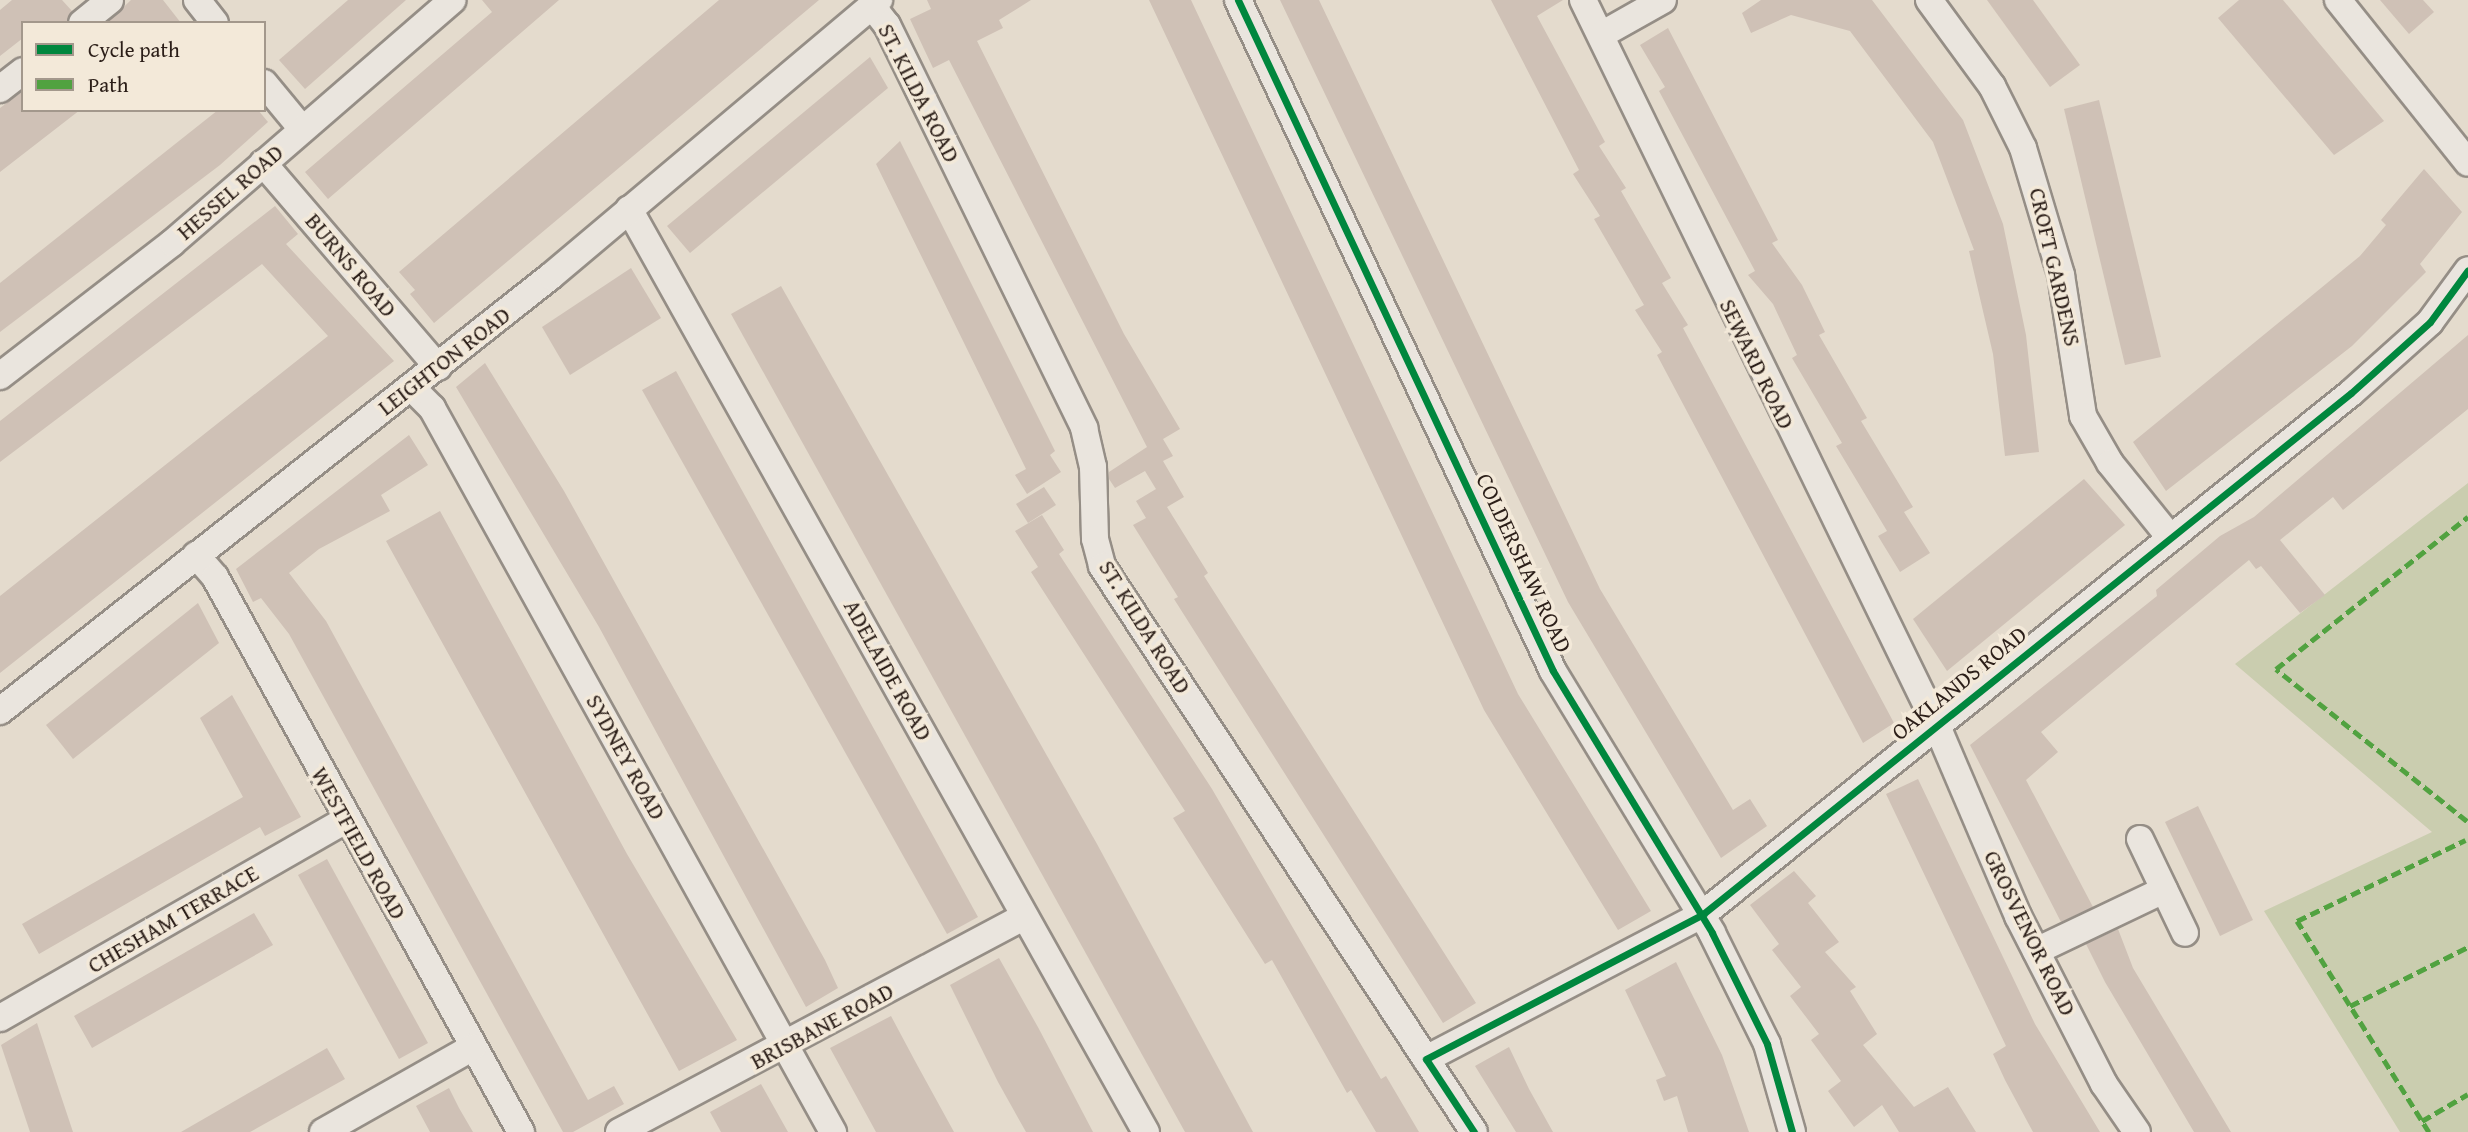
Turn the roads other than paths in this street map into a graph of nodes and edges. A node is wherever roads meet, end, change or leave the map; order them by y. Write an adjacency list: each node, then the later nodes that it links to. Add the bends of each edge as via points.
1 (110, 0): 10 (street)
2 (197, 0): 11 (street)
3 (453, 0): 16 (street, HESSEL ROAD)
4 (1238, 0): 31 (street, COLDERSHAW ROAD, via 1553,671)
5 (1583, 0): 12 (street, SEWARD ROAD)
6 (1664, 0): 12 (street)
7 (1929, 0): 24 (street, CROFT GARDENS, via 1992,86 2023,148 2061,275 2083,416 2110,464)
8 (2338, 0): 18 (street)
9 (875, 3): 19 (street, LEIGHTON ROAD); 38 (street, ST. KILDA ROAD, via 1084,428 1093,467 1094,539 1102,566)
10 (84, 21)
11 (213, 21)
12 (1601, 35): 27 (street, SEWARD ROAD)
13 (21, 73): 15 (street)
14 (266, 85): 16 (street)
15 (0, 89)
16 (302, 129): 17 (street, HESSEL ROAD)
17 (263, 163): 21 (street, BURNS ROAD); 22 (street, HESSEL ROAD, via 172,243)
18 (2468, 163)
19 (629, 209): 21 (street, LEIGHTON ROAD); 32 (street, ADELAIDE ROAD)
20 (2468, 270): 24 (street, OAKLANDS ROAD, via 2430,322 2351,393)
21 (438, 367): 23 (street, LEIGHTON ROAD)
22 (0, 376)
23 (411, 387): 25 (street, LEIGHTON ROAD); 36 (street, SYDNEY ROAD, via 432,408)
24 (2168, 535): 27 (street, OAKLANDS ROAD)
25 (196, 555): 26 (street, LEIGHTON ROAD); 28 (street, WESTFIELD ROAD, via 215,577)
26 (0, 711)
27 (1937, 726): 31 (street, OAKLANDS ROAD); 34 (street, GROSVENOR ROAD)
28 (346, 820): 35 (street, CHESHAM TERRACE); 37 (street, WESTFIELD ROAD)
29 (2140, 839): 30 (street)
30 (2164, 890): 33 (street); 34 (street)
31 (1703, 914): 38 (street, OAKLANDS ROAD); 45 (street, COLDERSHAW ROAD, via 1767,1044)
32 (1023, 917): 36 (street, BRISBANE ROAD); 43 (street, ADELAIDE ROAD)
33 (2185, 933)
34 (2036, 951): 46 (street, GROSVENOR ROAD, via 2104,1084)
35 (0, 1018)
36 (786, 1046): 41 (street, BRISBANE ROAD); 42 (street, SYDNEY ROAD)
37 (473, 1047): 39 (street); 40 (street, WESTFIELD ROAD)
38 (1426, 1059): 44 (street, ST. KILDA ROAD)
39 (323, 1132)
40 (521, 1132)
41 (619, 1132)
42 (834, 1132)
43 (1146, 1132)
44 (1474, 1132)
45 (1792, 1132)
46 (2137, 1132)

